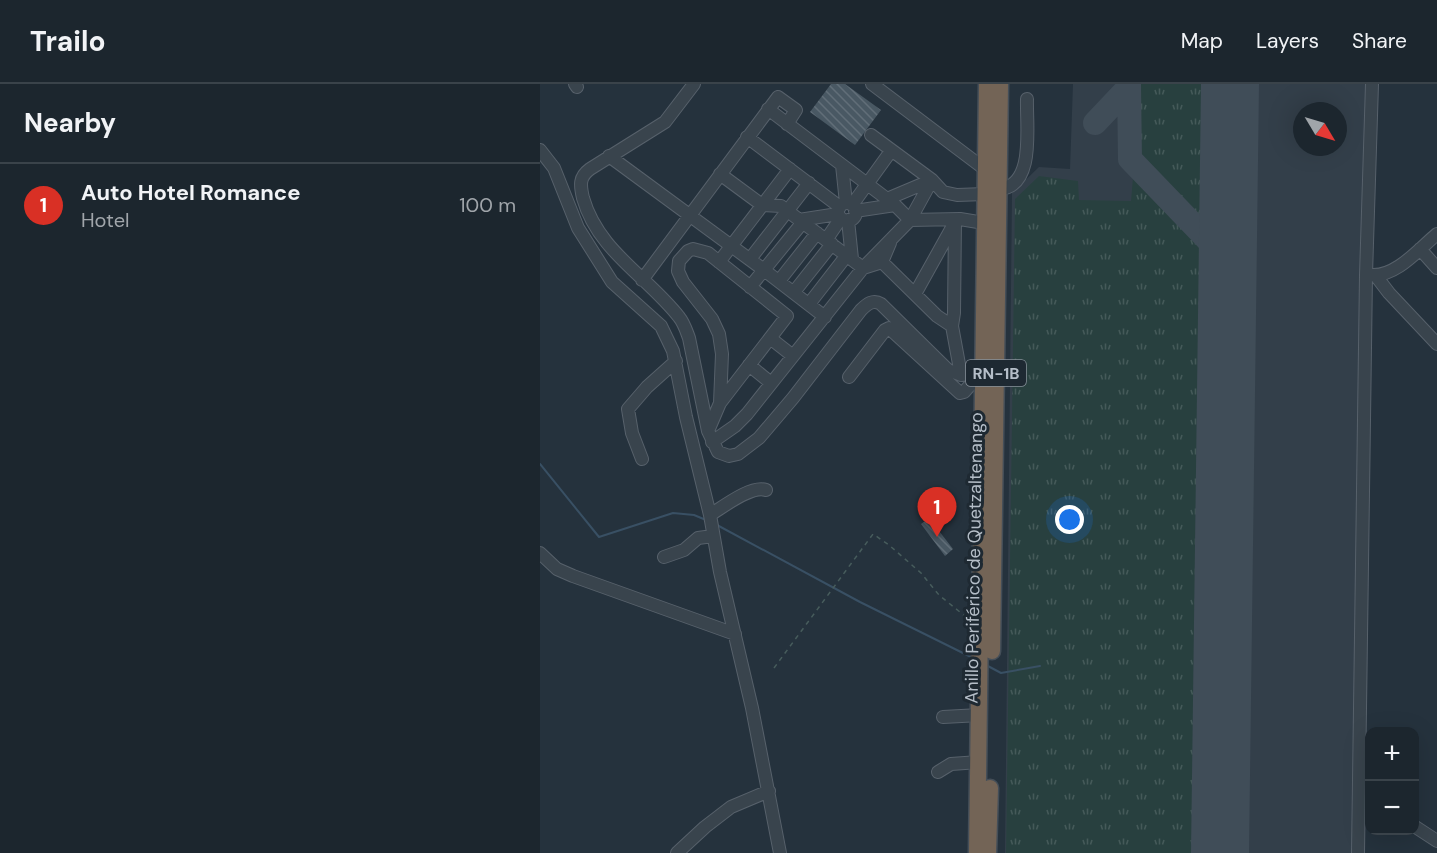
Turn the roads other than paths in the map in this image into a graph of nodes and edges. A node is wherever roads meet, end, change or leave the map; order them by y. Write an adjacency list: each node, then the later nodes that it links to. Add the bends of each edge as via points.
1 (694, 84): 11 (street, via 665,123)
2 (872, 84): 14 (street)
3 (987, 84): 14 (highway, Anillo Periférico de Quetzaltenango / RN-1B)
4 (1000, 84): 19 (highway, Anillo Periférico de Quetzaltenango / RN-1B)
5 (1372, 84): 41 (street)
6 (1027, 99): 19 (street, via 1024,170 1012,186)
7 (872, 135): 10 (street)
8 (747, 137): 12 (street, via 778,96 796,110 787,124); 13 (street); 15 (street)
9 (540, 150): 54 (street, via 554,168 578,228 612,282 661,326)
10 (891, 151): 16 (street); 18 (street)
11 (609, 156): 24 (street); 42 (street, via 583,175 584,200 598,231)
12 (842, 165): 18 (street); 23 (street)
13 (790, 170): 17 (street); 21 (street)
14 (986, 170): 19 (highway, Anillo Periférico de Quetzaltenango / RN-1B)
15 (720, 174): 21 (street); 24 (street)
16 (932, 180): 19 (street, via 944,192 957,195); 20 (street); 25 (street)
17 (809, 183): 22 (street); 23 (street)
18 (867, 183): 20 (street); 23 (street)
19 (992, 192): 28 (highway, Anillo Periférico de Quetzaltenango / RN-1B); 69 (highway, Anillo Periférico de Quetzaltenango / RN-1B)
20 (891, 202): 23 (street); 25 (street)
21 (762, 205): 22 (street, via 777,205); 32 (street)
22 (787, 211): 26 (street); 35 (street)
23 (846, 211): 26 (street); 31 (street); 34 (street)
24 (688, 216): 32 (street); 42 (street)
25 (910, 220): 27 (street); 30 (street)
26 (801, 221): 31 (street); 40 (street)
27 (955, 222): 28 (street); 46 (street); 50 (street)
28 (984, 223): 58 (highway, Anillo Periférico de Quetzaltenango / RN-1B)
29 (1437, 234): 33 (street)
30 (894, 235): 37 (street); 39 (street)
31 (825, 239): 34 (street); 43 (street); 45 (street)
32 (731, 246): 35 (street); 36 (street)
33 (1420, 249): 38 (street); 41 (street, via 1399,266)
34 (850, 257): 39 (street); 47 (street)
35 (750, 260): 40 (street)
36 (719, 262): 44 (street); 60 (street, via 702,250 693,249 683,255 677,266 718,334 722,354)
37 (882, 262): 39 (street); 46 (street)
38 (1437, 267)
39 (863, 268): 49 (street)
40 (764, 270): 43 (street); 44 (street)
41 (1371, 275): 52 (street); 75 (street)
42 (642, 280): 61 (street, via 684,324)
43 (779, 281): 45 (street)
44 (750, 287): 48 (street)
45 (796, 294): 47 (street); 48 (street)
46 (915, 294): 50 (street)
47 (809, 304): 49 (street)
48 (784, 313): 51 (street, via 787,316)
49 (825, 316): 53 (street)
50 (951, 326): 56 (street)
51 (770, 338): 53 (street); 55 (street)
52 (1437, 344)
53 (793, 356): 59 (street)
54 (676, 362): 62 (street, via 628,409); 64 (street)
55 (749, 365): 59 (street); 60 (street)
56 (961, 375): 58 (street); 61 (street, via 943,367 881,304 870,302 749,447 729,456 718,452)
57 (849, 377): 58 (street, via 889,328 960,393)
58 (983, 377): 69 (highway, Anillo Periférico de Quetzaltenango / RN-1B, via 981,625)
59 (771, 383): 61 (street, via 741,421)
60 (720, 403): 61 (street)
61 (710, 436)
62 (642, 459)
63 (766, 489): 64 (street, via 747,493)
64 (710, 515): 65 (street)
65 (713, 533): 67 (street); 68 (street)
66 (540, 553): 68 (street, via 573,576)
67 (664, 557)
68 (735, 634): 74 (street)
69 (986, 667): 70 (highway, Anillo Periférico de Quetzaltenango / RN-1B); 81 (highway, Anillo Periférico de Quetzaltenango / RN-1B)
70 (980, 715): 71 (street); 72 (highway, Anillo Periférico de Quetzaltenango / RN-1B)
71 (943, 717)
72 (979, 762): 73 (street, via 951,764); 80 (highway, Anillo Periférico de Quetzaltenango / RN-1B)
73 (938, 772)
74 (769, 791): 78 (street, via 725,811); 79 (street)
75 (1364, 793): 82 (street)
76 (1419, 829): 77 (street)
77 (1437, 841)
78 (677, 853)
79 (780, 853)
80 (976, 853)
81 (988, 853)
82 (1358, 853)

